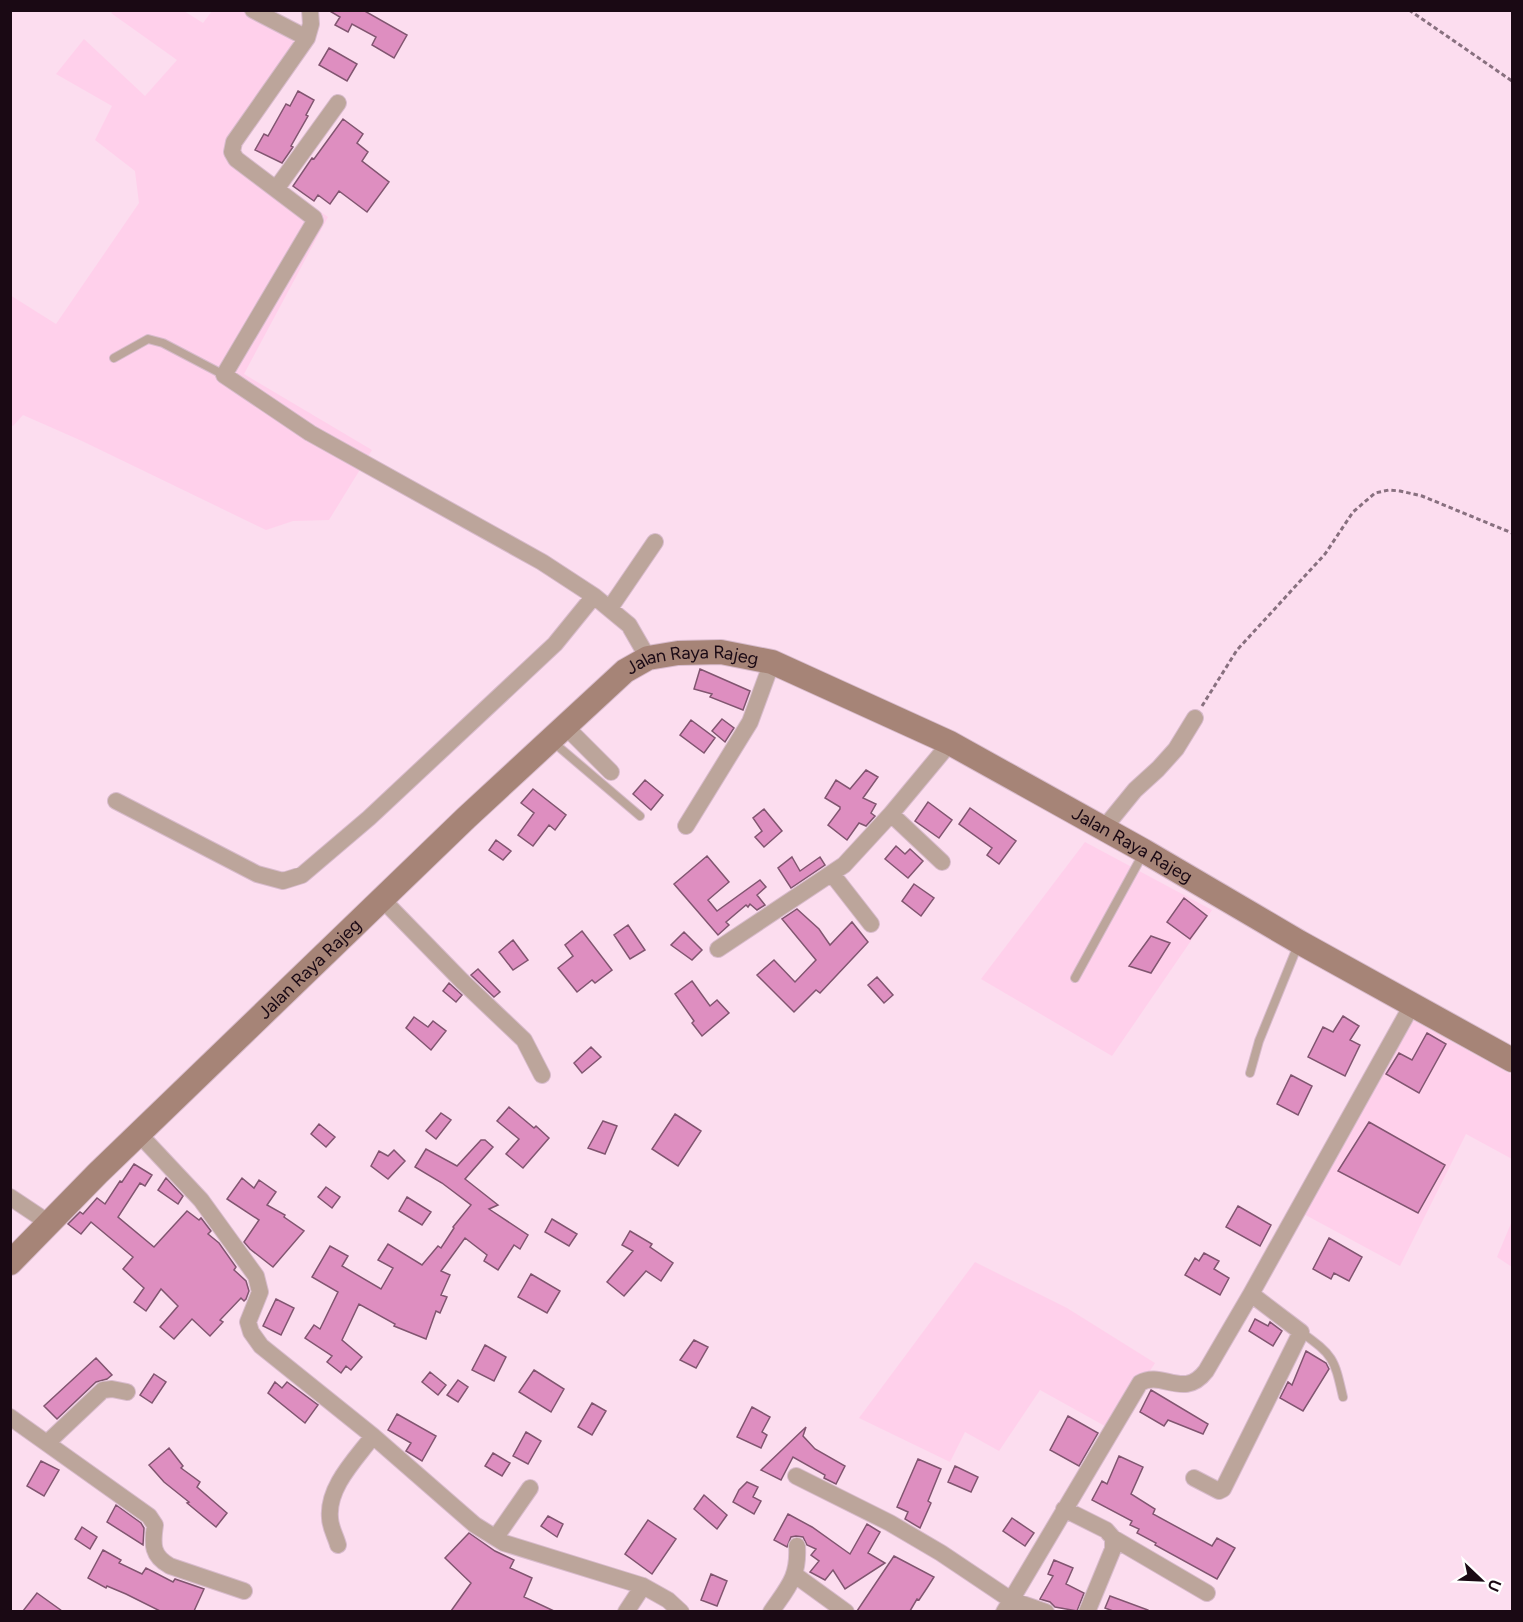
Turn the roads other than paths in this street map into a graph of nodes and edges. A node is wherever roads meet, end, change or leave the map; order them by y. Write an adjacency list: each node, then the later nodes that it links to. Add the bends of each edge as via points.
1 (254, 10): 3 (street)
2 (310, 10): 3 (street)
3 (307, 38): 5 (street, via 232,147 236,159)
4 (338, 103): 5 (street)
5 (276, 189): 7 (street, via 314,218 315,223)
6 (114, 358): 7 (lane, via 148,339)
7 (224, 375): 9 (street, via 310,433 542,562)
8 (655, 542): 10 (street)
9 (594, 596): 10 (street); 17 (street, via 555,644 302,876 283,881 257,874)
10 (610, 608): 11 (street, via 629,625)
11 (648, 658): 12 (main road, Jalan Raya Rajeg, via 721,652); 14 (main road, Jalan Raya Rajeg, via 625,671)
12 (772, 662): 15 (main road, Jalan Raya Rajeg); 20 (street, via 750,722)
13 (1195, 717): 21 (street, via 1176,749)
14 (558, 733): 16 (street); 19 (lane); 25 (main road, Jalan Raya Rajeg)
15 (950, 743): 18 (street); 21 (main road, Jalan Raya Rajeg)
16 (611, 772)
17 (116, 801)
18 (891, 814): 23 (street); 24 (street)
19 (640, 816)
20 (686, 826)
21 (1104, 828): 22 (main road, Jalan Raya Rajeg)
22 (1144, 851): 27 (main road, Jalan Raya Rajeg); 29 (lane)
23 (942, 862)
24 (832, 874): 26 (street); 28 (street)
25 (382, 899): 33 (street, via 524,1040); 34 (main road, Jalan Raya Rajeg)
26 (871, 924)
27 (1299, 942): 30 (main road, Jalan Raya Rajeg); 32 (lane, via 1258,1041)
28 (718, 949)
29 (1075, 978)
30 (1412, 1005): 31 (main road, Jalan Raya Rajeg); 38 (street)
31 (1512, 1060)
32 (1251, 1073)
33 (542, 1076)
34 (139, 1134): 36 (main road, Jalan Raya Rajeg); 43 (street, via 201,1200 256,1276 260,1292 248,1322 250,1332 261,1346)
35 (10, 1197): 36 (street)
36 (49, 1223): 37 (main road, Jalan Raya Rajeg)
37 (10, 1263)
38 (1251, 1294): 39 (street); 48 (street, via 1198,1381 1140,1383)
39 (1301, 1332): 41 (lane, via 1331,1357); 46 (street, via 1223,1489 1219,1491)
40 (127, 1392): 44 (street, via 103,1390)
41 (1343, 1398)
42 (10, 1417): 44 (street)
43 (373, 1436): 49 (street, via 475,1525); 51 (street, via 337,1485 330,1518)
44 (47, 1443): 55 (street, via 153,1520 154,1551 159,1560)
45 (796, 1476): 57 (street, via 941,1553)
46 (1194, 1478)
47 (530, 1488): 49 (street)
48 (1064, 1509): 50 (street, via 1106,1530); 57 (street)
49 (496, 1538): 54 (street)
50 (1113, 1538): 56 (street); 63 (street, via 1113,1548)
51 (338, 1545)
52 (797, 1546): 53 (street)
53 (795, 1575): 60 (street); 61 (street)
54 (643, 1586): 58 (street); 59 (street)
55 (244, 1591)
56 (1207, 1593)
57 (1007, 1606): 62 (street)
58 (626, 1611)
59 (681, 1611)
60 (771, 1611)
61 (846, 1611)
62 (1046, 1611)
63 (1087, 1611)

